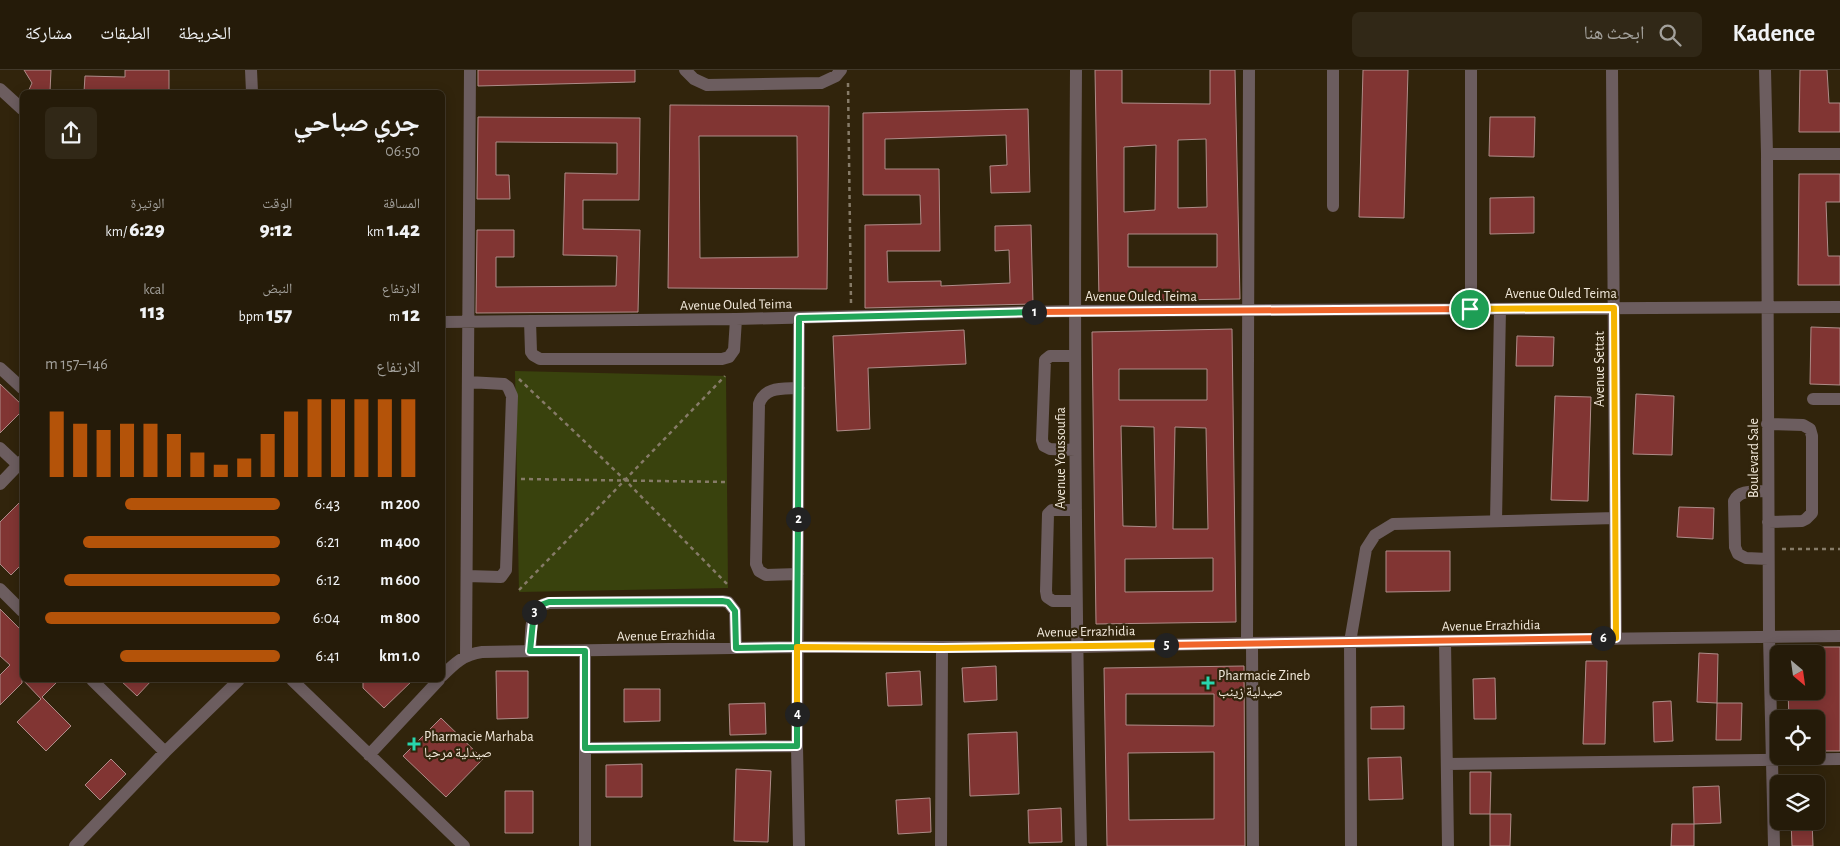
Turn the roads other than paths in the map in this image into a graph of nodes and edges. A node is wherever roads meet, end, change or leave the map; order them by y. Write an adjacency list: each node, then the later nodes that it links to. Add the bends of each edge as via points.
1 (251, 70): 12 (street)
2 (470, 70): 27 (street)
3 (685, 70): 10 (street, via 707,85 821,83)
4 (1076, 70): 23 (street, Avenue Youssoufia)
5 (1249, 70): 22 (street)
6 (1333, 70): 16 (street)
7 (1471, 70): 20 (street)
8 (1612, 70): 19 (street, Avenue Settat)
9 (1765, 70): 14 (street, Boulevard Sale)
10 (844, 75)
11 (0, 89): 13 (street)
12 (252, 90)
13 (20, 107)
14 (1768, 154): 15 (street); 17 (street, Boulevard Sale)
15 (1840, 154)
16 (1333, 206)
17 (1767, 307): 18 (street, Avenue Ouled Teima); 19 (street, Avenue Ouled Teima); 36 (street, Boulevard Sale)
18 (1840, 307)
19 (1614, 308): 21 (street, Avenue Ouled Teima); 43 (street, Avenue Settat)
20 (1470, 309): 21 (street, Avenue Ouled Teima); 22 (street, Avenue Ouled Teima)
21 (1500, 309): 44 (street)
22 (1247, 311): 23 (street, Avenue Ouled Teima); 57 (street)
23 (1074, 312): 24 (street, Avenue Ouled Teima); 29 (street, Avenue Youssoufia)
24 (799, 318): 25 (street, Avenue Ouled Teima); 33 (street)
25 (736, 319): 28 (street, Avenue Ouled Teima); 28 (street, via 734,350 729,357 722,359 540,359 531,352)
26 (445, 322): 27 (street, Avenue Ouled Teima)
27 (468, 322): 28 (street, Avenue Ouled Teima); 31 (street)
28 (530, 322)
29 (1075, 356): 38 (street, Avenue Youssoufia); 38 (street, via 1050,356 1045,360 1042,440 1050,450)
30 (0, 368): 32 (street)
31 (468, 382): 48 (street); 48 (street, via 504,384 512,396 505,573 498,578)
32 (20, 386)
33 (798, 388): 47 (street); 47 (street, via 772,390 759,404 756,564 766,575)
34 (1813, 399): 35 (street)
35 (1840, 399)
36 (1767, 424): 41 (street, Boulevard Sale); 45 (street, via 1807,426 1812,432 1812,513 1802,521)
37 (0, 448): 39 (street)
38 (1075, 450): 42 (street, Avenue Youssoufia)
39 (20, 463): 40 (street)
40 (0, 484)
41 (1768, 491): 45 (street, Boulevard Sale); 46 (street, via 1742,493 1734,501 1738,554 1746,558)
42 (1076, 510): 50 (street, Avenue Youssoufia); 50 (street, via 1052,510 1048,514 1046,591 1047,597 1054,601)
43 (1615, 518): 44 (street); 54 (street, Avenue Settat)
44 (1496, 521): 56 (street, via 1393,524 1380,530 1363,557)
45 (1768, 522): 46 (street, Boulevard Sale)
46 (1768, 554): 52 (street, Boulevard Sale)
47 (798, 574): 58 (street)
48 (466, 576): 64 (street)
49 (0, 589): 51 (street)
50 (1076, 601): 59 (street, Avenue Youssoufia)
51 (20, 609)
52 (1769, 636): 53 (street, Avenue Errazhidia); 54 (street, Avenue Errazhidia); 70 (street, Boulevard Sale)
53 (1840, 636)
54 (1616, 638): 55 (street, Avenue Errazhidia)
55 (1445, 641): 56 (street, Avenue Errazhidia); 78 (street)
56 (1350, 642): 57 (street, Avenue Errazhidia); 87 (street)
57 (1249, 643): 59 (street, Avenue Errazhidia); 86 (street)
58 (797, 647): 60 (street, Avenue Errazhidia); 61 (street, Avenue Errazhidia); 71 (street)
59 (1077, 647): 61 (street, Avenue Errazhidia); 85 (street, Avenue Youssoufia)
60 (736, 648): 62 (street, via 735,611 728,602 549,602 538,607 533,614); 63 (street, Avenue Errazhidia)
61 (942, 648): 84 (street)
62 (530, 651): 63 (street, Avenue Errazhidia); 64 (street, Avenue Errazhidia, via 482,652)
63 (585, 651): 72 (street)
64 (466, 656): 65 (street, Avenue Errazhidia)
65 (445, 673)
66 (94, 682): 73 (street)
67 (238, 682): 73 (street)
68 (294, 682): 74 (street)
69 (437, 682): 74 (street)
70 (1770, 710)
71 (797, 746): 72 (street); 83 (street)
72 (585, 748): 82 (street)
73 (165, 752): 80 (street)
74 (369, 755): 81 (street)
75 (1825, 759): 76 (street)
76 (1840, 759)
77 (1770, 760): 78 (street)
78 (1447, 764): 88 (street)
79 (1771, 765): 89 (street, Boulevard Sale)
80 (75, 846)
81 (464, 846)
82 (585, 846)
83 (799, 846)
84 (941, 846)
85 (1081, 846)
86 (1253, 846)
87 (1352, 846)
88 (1448, 846)
89 (1774, 846)

